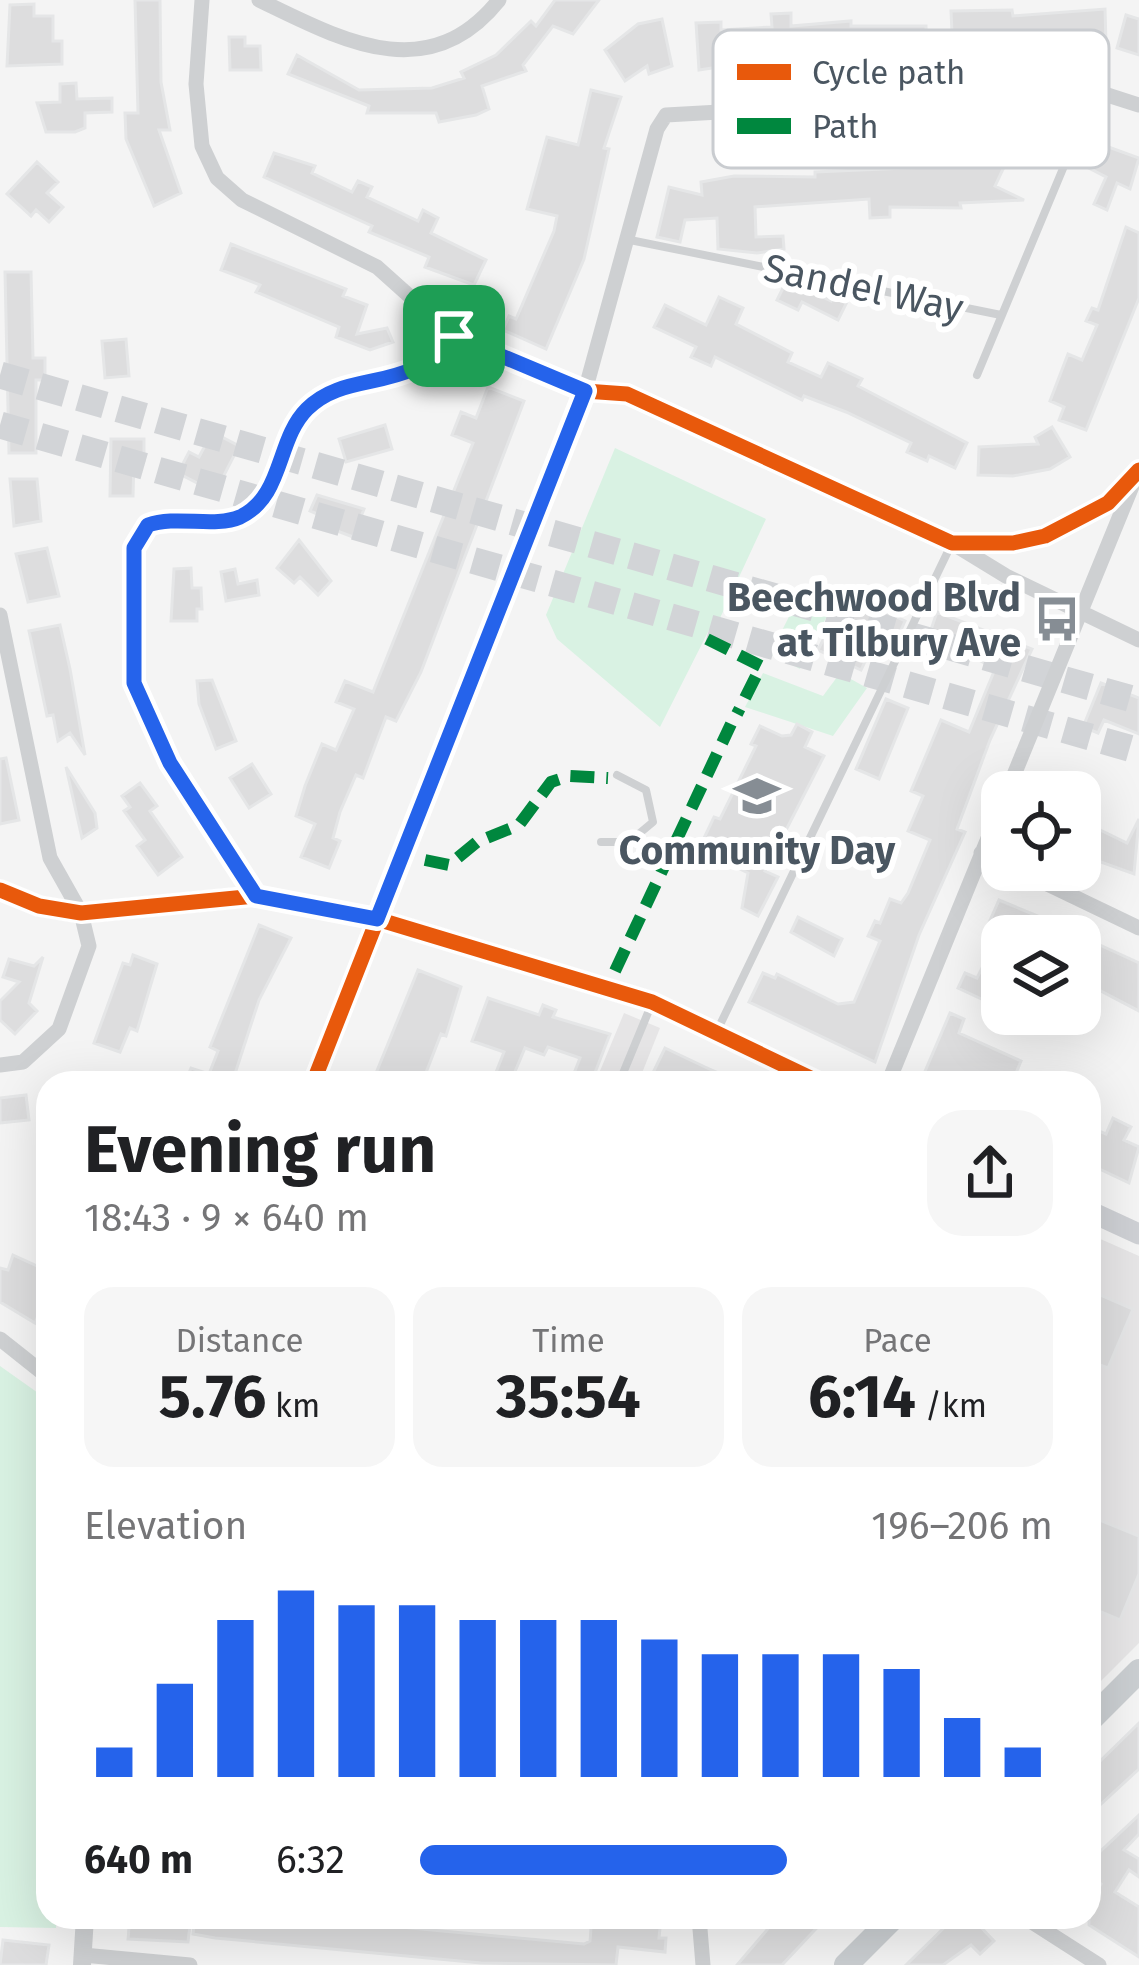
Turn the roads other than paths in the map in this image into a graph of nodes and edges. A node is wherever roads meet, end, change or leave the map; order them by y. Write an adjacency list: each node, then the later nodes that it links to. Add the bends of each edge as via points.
1 (202, 0): 10 (street, via 196,84 202,146 217,178 242,200 377,267)
2 (259, 0): 3 (street, via 353,45 410,52 463,35)
3 (499, 0)
4 (1109, 96): 5 (street)
5 (1139, 105)
6 (713, 112): 8 (street, via 666,115)
7 (1062, 168): 9 (lane, Sandel Way)
8 (630, 240): 9 (lane, Sandel Way); 12 (street)
9 (1000, 315): 11 (lane)
10 (454, 336): 12 (street); 24 (street, via 422,368 322,396 303,412 262,503 235,520 148,525 134,548 134,683 170,763)
11 (976, 375)
12 (585, 391): 14 (street, via 627,394); 26 (street)
13 (1139, 471): 14 (street, via 1108,503 1045,536); 15 (street)
14 (952, 543): 15 (street); 29 (lane)
15 (1083, 612): 17 (street); 18 (street)
16 (0, 615): 25 (street, via 50,858)
17 (1139, 640)
18 (1016, 771)
19 (617, 776): 20 (lane, via 646,790 653,822 629,842)
20 (601, 842)
21 (981, 853): 34 (street)
22 (0, 890): 25 (main road)
23 (1062, 891): 27 (street)
24 (256, 896): 25 (main road); 26 (main road)
25 (81, 913): 30 (street, via 89,946 59,1029 23,1062)
26 (377, 919): 28 (main road); 31 (street)
27 (1139, 928)
28 (652, 1002): 29 (main road); 32 (lane)
29 (716, 1032): 33 (main road)
30 (0, 1065)
31 (318, 1071)
32 (624, 1071)
33 (796, 1071)
34 (893, 1071)
35 (1101, 1217): 36 (main road)
36 (1139, 1234)
37 (0, 1339): 38 (street)
38 (36, 1368)
39 (1139, 1670): 40 (main road)
40 (1101, 1709)
41 (85, 1929): 45 (street)
42 (699, 1929): 47 (street)
43 (882, 1929): 48 (main road)
44 (1043, 1929): 49 (street)
45 (82, 1960): 46 (street)
46 (190, 1965)
47 (703, 1965)
48 (846, 1965)
49 (1100, 1965)

